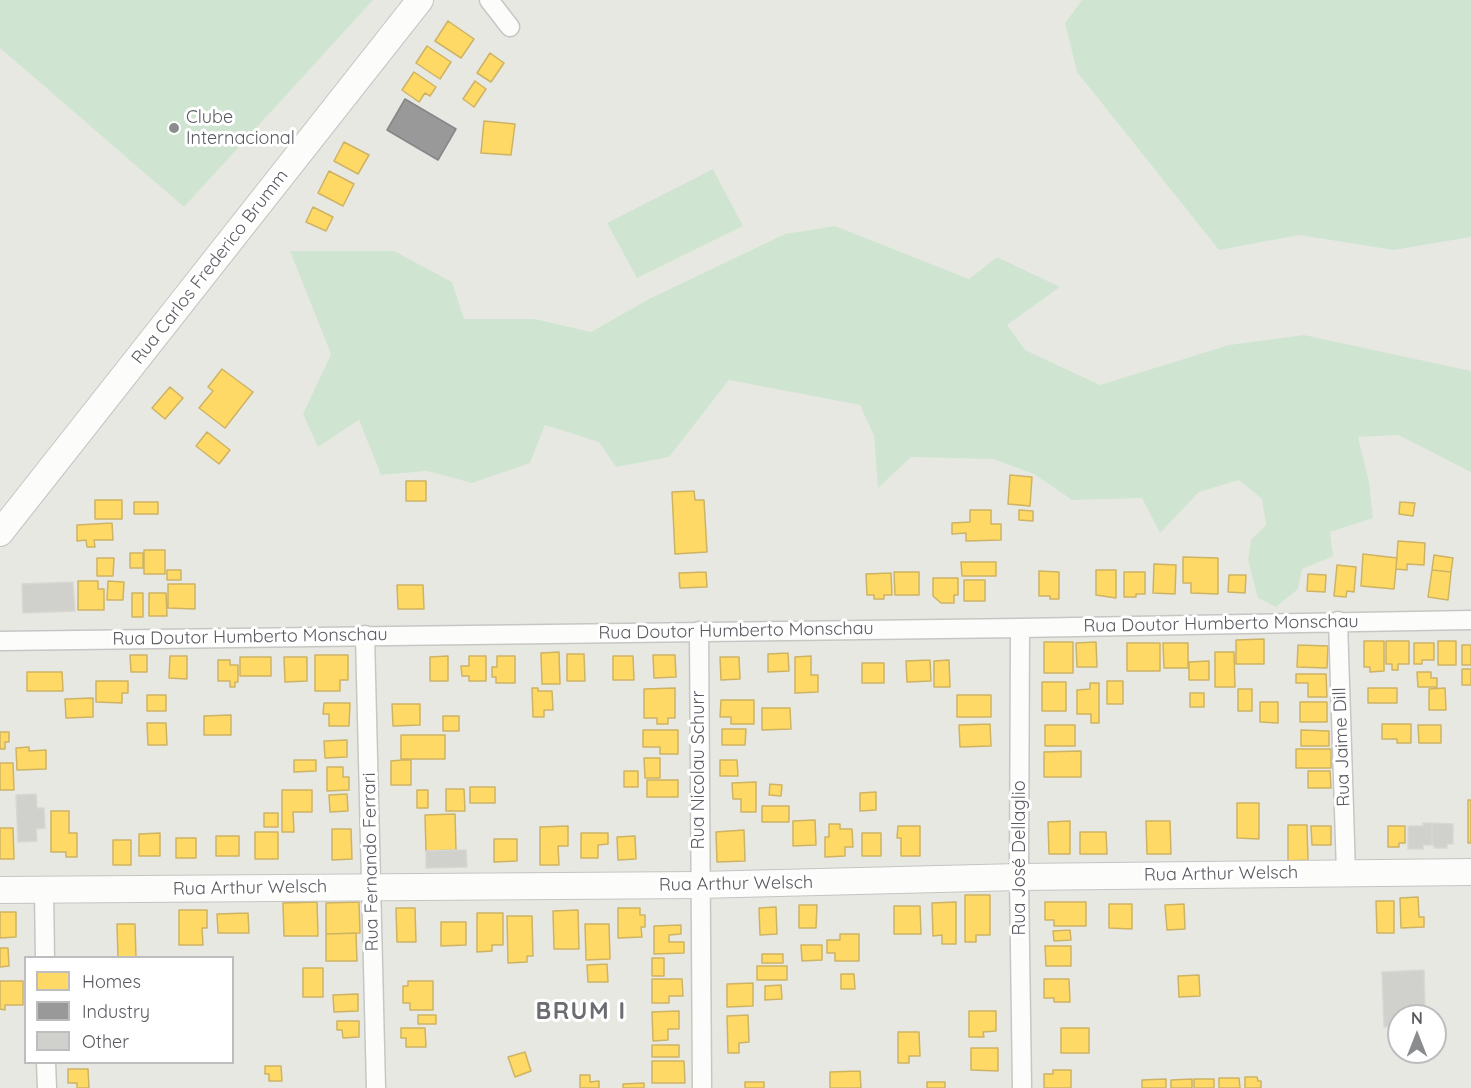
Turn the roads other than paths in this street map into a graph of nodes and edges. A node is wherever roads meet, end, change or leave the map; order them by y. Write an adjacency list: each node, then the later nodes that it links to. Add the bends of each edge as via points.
1 (420, 0): 4 (street, Rua Carlos Frederico Brumm)
2 (489, 0): 3 (street)
3 (510, 27)
4 (0, 534)
5 (1471, 620): 6 (street, Rua Doutor Humberto Monschau)
6 (1338, 621): 7 (street, Rua Doutor Humberto Monschau); 12 (street, Rua Jaime Dill)
7 (1020, 628): 8 (street, Rua Doutor Humberto Monschau); 13 (street, Rua José Dellaglio)
8 (699, 631): 9 (street, Rua Doutor Humberto Monschau); 14 (street, Rua Nicolau Schurr)
9 (365, 635): 10 (street, Rua Doutor Humberto Monschau); 15 (street, Rua Fernando Ferrari)
10 (0, 641)
11 (1471, 872): 12 (street, Rua Arthur Welsch)
12 (1346, 873): 13 (street, Rua Arthur Welsch)
13 (1019, 877): 14 (street, Rua Arthur Welsch); 23 (street, Rua José Dellaglio)
14 (699, 885): 15 (street, Rua Arthur Welsch); 22 (street, Rua Nicolau Schurr)
15 (373, 887): 17 (street, Rua Arthur Welsch); 21 (street, Rua Fernando Ferrari)
16 (0, 890): 17 (street, Rua Arthur Welsch)
17 (44, 890): 18 (street)
18 (45, 956)
19 (46, 1064): 20 (street)
20 (46, 1088)
21 (376, 1088)
22 (702, 1088)
23 (1022, 1088)

